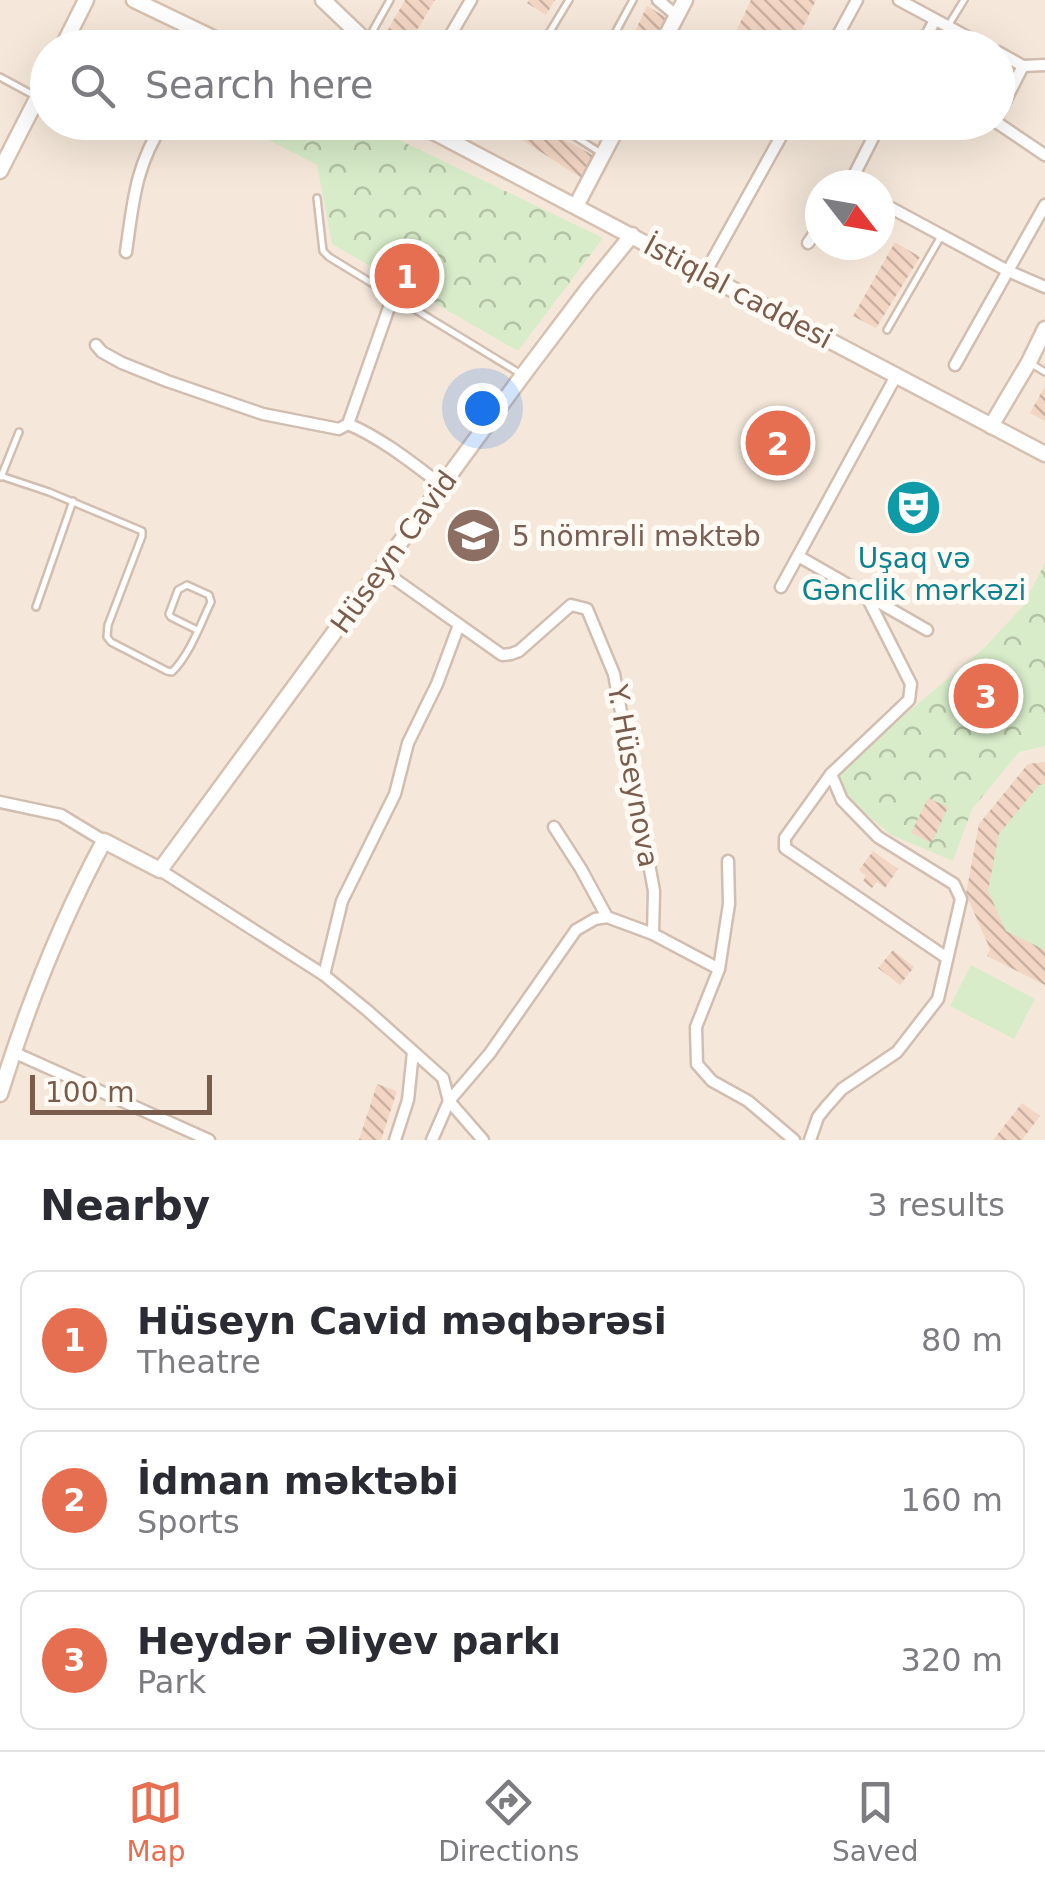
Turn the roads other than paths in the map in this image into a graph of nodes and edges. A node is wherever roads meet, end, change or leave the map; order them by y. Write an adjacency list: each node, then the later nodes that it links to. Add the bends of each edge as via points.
1 (86, 0): 16 (main road)
2 (134, 0): 17 (main road)
3 (322, 0): 18 (main road)
4 (390, 0): 19 (lane)
5 (471, 0): 20 (street)
6 (568, 0): 21 (lane)
7 (633, 0): 22 (lane)
8 (658, 0): 13 (street)
9 (685, 0): 13 (main road)
10 (858, 0): 24 (street)
11 (899, 0): 14 (street)
12 (964, 0): 15 (lane)
13 (676, 16): 23 (main road)
14 (935, 20): 15 (street); 25 (street)
15 (948, 26): 26 (street)
16 (71, 30)
17 (193, 30)
18 (353, 30)
19 (375, 30)
20 (454, 30)
21 (550, 30)
22 (617, 30)
23 (669, 30)
24 (841, 30)
25 (930, 30)
26 (955, 30)
27 (1015, 62): 28 (street)
28 (1023, 66): 29 (street); 31 (street)
29 (1045, 66)
30 (0, 77): 32 (lane)
31 (1015, 82)
32 (30, 93)
33 (30, 113): 44 (main road)
34 (1015, 132): 42 (street)
35 (152, 140): 51 (street, via 137,178)
36 (453, 140): 47 (main road, İstiqlal caddesi)
37 (584, 140): 41 (lane)
38 (611, 140): 41 (main road)
39 (779, 140): 53 (street)
40 (872, 140): 43 (street)
41 (604, 154): 47 (main road)
42 (1045, 155)
43 (857, 170)
44 (0, 172)
45 (317, 198): 55 (lane, via 323,251)
46 (1045, 205): 52 (street)
47 (576, 206): 49 (main road, İstiqlal caddesi)
48 (895, 210): 50 (street)
49 (632, 235): 53 (main road, İstiqlal caddesi); 62 (main road, Hüseyn Cavid)
50 (942, 235): 52 (street); 57 (lane)
51 (126, 252)
52 (1008, 271): 54 (street); 60 (street)
53 (704, 274): 63 (main road, İstiqlal caddesi)
54 (1045, 287)
55 (393, 296): 62 (lane); 64 (street)
56 (1045, 329): 59 (main road)
57 (887, 330)
58 (96, 345): 64 (street, via 122,363 264,414 339,429)
59 (1029, 362): 61 (lane); 65 (main road)
60 (956, 365)
61 (1045, 372)
62 (523, 375): 69 (main road, Hüseyn Cavid)
63 (896, 376): 65 (main road, İstiqlal caddesi); 71 (street)
64 (348, 424): 69 (street)
65 (991, 426): 67 (main road, İstiqlal caddesi)
66 (18, 432): 68 (lane)
67 (1045, 454)
68 (1, 478): 70 (lane)
69 (443, 486): 72 (main road, Hüseyn Cavid)
70 (73, 502): 75 (lane); 77 (lane, via 142,531 108,625 111,642 172,672)
71 (798, 556): 73 (street); 74 (street)
72 (382, 570): 76 (street, Y. Hüseynova); 84 (main road, Hüseyn Cavid)
73 (781, 587)
74 (866, 595): 78 (street); 79 (street, via 911,684 909,700)
75 (36, 607)
76 (459, 625): 86 (street, Y. Hüseynova, via 511,654 571,605 587,609 614,674 654,891); 89 (street, via 408,743 395,794 342,902)
77 (198, 630): 77 (lane, via 212,599 187,584 168,614)
78 (928, 630)
79 (831, 774): 87 (street, via 842,800 878,837 954,884 961,900); 87 (street, via 784,848)
80 (0, 802): 82 (street, via 61,815)
81 (554, 827): 85 (street)
82 (104, 841): 84 (main road); 90 (main road, via 72,900)
83 (728, 861): 88 (street)
84 (160, 870): 89 (street)
85 (606, 917): 86 (street); 93 (street, via 576,930)
86 (654, 934): 88 (street)
87 (948, 958): 99 (street, via 938,1000 914,1032 897,1052 842,1089 818,1116)
88 (720, 969): 98 (street, via 696,1028 697,1064)
89 (324, 975): 91 (street)
90 (13, 1052): 92 (main road); 94 (street)
91 (414, 1052): 93 (street, via 443,1078); 95 (street)
92 (0, 1094)
93 (449, 1101): 96 (street); 97 (street)
94 (208, 1140)
95 (396, 1140)
96 (432, 1140)
97 (483, 1140)
98 (794, 1140)
99 (810, 1140)

